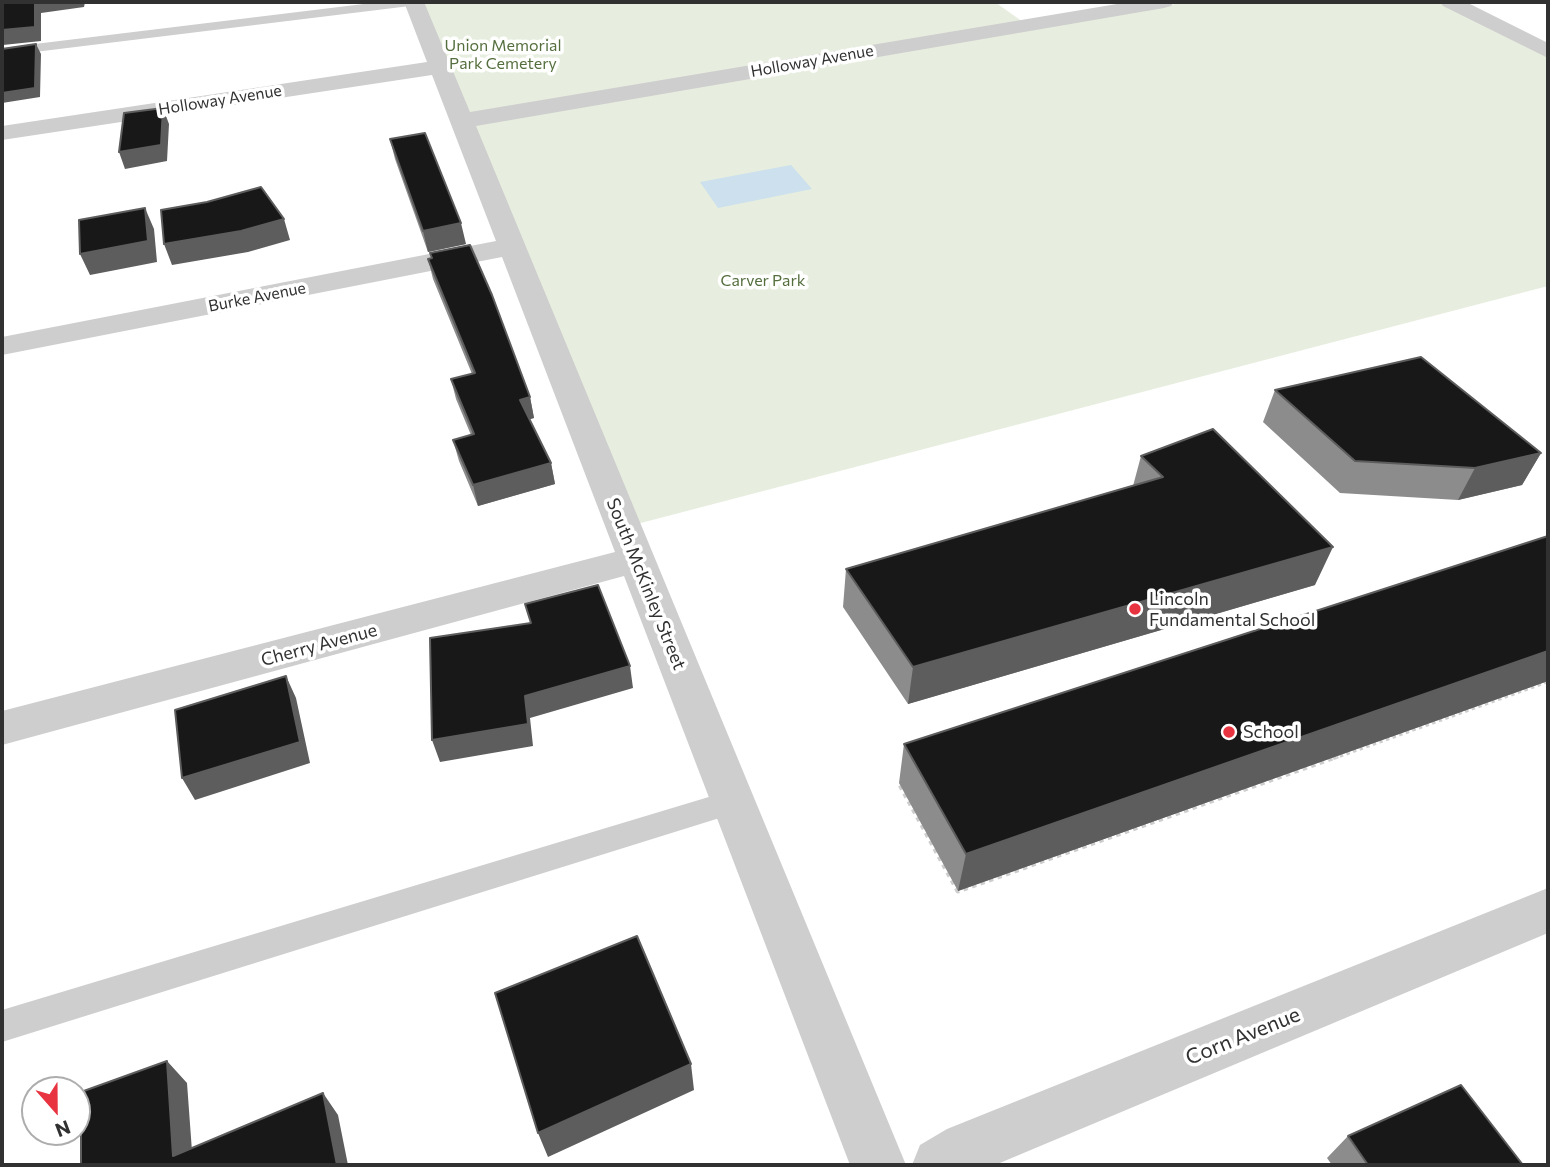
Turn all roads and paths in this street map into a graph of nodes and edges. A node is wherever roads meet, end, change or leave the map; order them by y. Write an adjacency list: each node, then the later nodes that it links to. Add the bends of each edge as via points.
1 (412, 2): 6 (lane); 7 (street, South McKinley Street)
2 (1164, 2): 4 (street, Holloway Avenue)
3 (1450, 2): 5 (street)
4 (1129, 4): 8 (street, Holloway Avenue)
5 (1546, 48)
6 (2, 52)
7 (439, 67): 8 (street, South McKinley Street); 9 (street, Holloway Avenue)
8 (461, 121): 10 (street, South McKinley Street)
9 (2, 133)
10 (512, 246): 11 (street, Burke Avenue); 12 (street, South McKinley Street)
11 (2, 346)
12 (636, 559): 14 (street, Cherry Avenue); 16 (street, South McKinley Street)
13 (1548, 681): 15 (path, via 958,891 899,783)
14 (2, 728)
15 (912, 779)
16 (732, 802): 18 (lane); 19 (street, South McKinley Street)
17 (1548, 910): 20 (street, Corn Avenue, via 967,1149)
18 (2, 1026)
19 (878, 1165)
20 (940, 1165)

